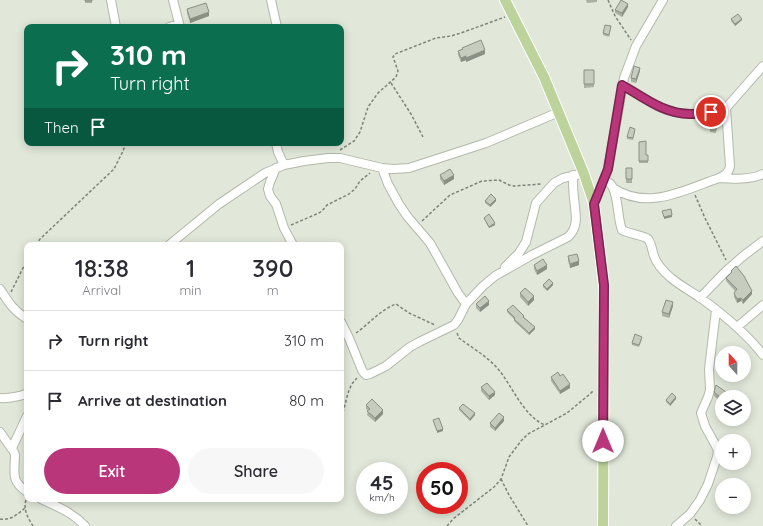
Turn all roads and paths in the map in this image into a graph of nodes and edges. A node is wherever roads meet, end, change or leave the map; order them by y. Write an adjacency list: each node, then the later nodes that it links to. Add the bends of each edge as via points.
1 (111, 0): 8 (street)
2 (173, 0): 9 (street)
3 (271, 0): 10 (street)
4 (505, 0): 7 (main road)
5 (608, 0): 11 (path, via 618,22)
6 (662, 0): 11 (street)
7 (512, 14): 13 (path, via 395,54 393,57 398,73); 16 (main road)
8 (115, 24)
9 (179, 24)
10 (276, 24)
11 (636, 46): 14 (street)
12 (763, 66): 15 (street)
13 (390, 83): 17 (path); 20 (path, via 378,93 368,107 360,132 354,141)
14 (622, 85): 15 (street, via 656,106 679,113 711,112); 28 (street)
15 (726, 108): 27 (street, via 730,166 729,172)
16 (559, 112): 22 (street, via 486,143 409,168); 24 (main road)
17 (423, 137)
18 (125, 146): 36 (path, via 114,169)
19 (277, 146): 21 (street)
20 (340, 150)
21 (284, 165): 22 (street, via 340,158); 23 (street)
22 (381, 167): 33 (street, via 399,204); 34 (path, via 360,181 349,194 327,205 320,213 291,225)
23 (276, 168): 34 (street, via 268,189); 37 (street, via 219,204)
24 (584, 174): 26 (street); 32 (main road)
25 (763, 174): 27 (street, via 749,178)
26 (573, 175): 29 (street); 41 (street, via 576,217 572,233)
27 (719, 178): 31 (street)
28 (604, 180): 30 (street); 32 (street)
29 (554, 183): 33 (path, via 514,186 500,180 476,182 450,195); 41 (street, via 536,203 526,242 519,253)
30 (612, 188): 31 (street, via 643,199); 43 (street, via 622,230 646,238 663,270)
31 (692, 188): 39 (path, via 722,253)
32 (594, 204): 73 (main road, via 604,285)
33 (416, 226): 45 (street, via 430,243)
34 (285, 231): 38 (street)
35 (763, 241): 39 (street)
36 (38, 242)
37 (173, 242)
38 (291, 242)
39 (731, 266): 43 (street)
40 (24, 267): 44 (path)
41 (495, 276): 45 (street)
42 (0, 289): 44 (street)
43 (700, 298): 47 (street)
44 (7, 300): 48 (street)
45 (466, 304): 50 (street, via 458,320)
46 (763, 305): 51 (street)
47 (716, 310): 51 (street); 74 (street, via 709,369 710,390 701,413 718,451 717,457 700,500 690,514)
48 (24, 317)
49 (344, 327): 52 (street)
50 (450, 327): 52 (path, via 433,324 396,304 378,314); 54 (street, via 410,347 386,366 370,374); 60 (path, via 459,338 499,370 530,414)
51 (737, 327): 53 (street)
52 (350, 338): 54 (street)
53 (763, 355)
54 (364, 374): 58 (path, via 354,381)
55 (595, 388): 60 (path, via 567,413)
56 (24, 395): 57 (street)
57 (0, 398)
58 (344, 408)
59 (24, 422): 62 (street)
60 (545, 425): 63 (path, via 521,440 509,457)
61 (0, 432): 62 (street)
62 (12, 448): 64 (street, via 15,455 14,478)
63 (501, 479): 71 (path, via 453,518); 72 (path)
64 (24, 489)
65 (25, 502): 67 (path)
66 (47, 502): 70 (street, via 69,512)
67 (26, 508): 68 (path, via 11,518); 69 (path, via 27,516)
68 (0, 519)
69 (34, 526)
70 (85, 526)
71 (447, 526)
72 (528, 526)
73 (603, 526)
74 (676, 526)

